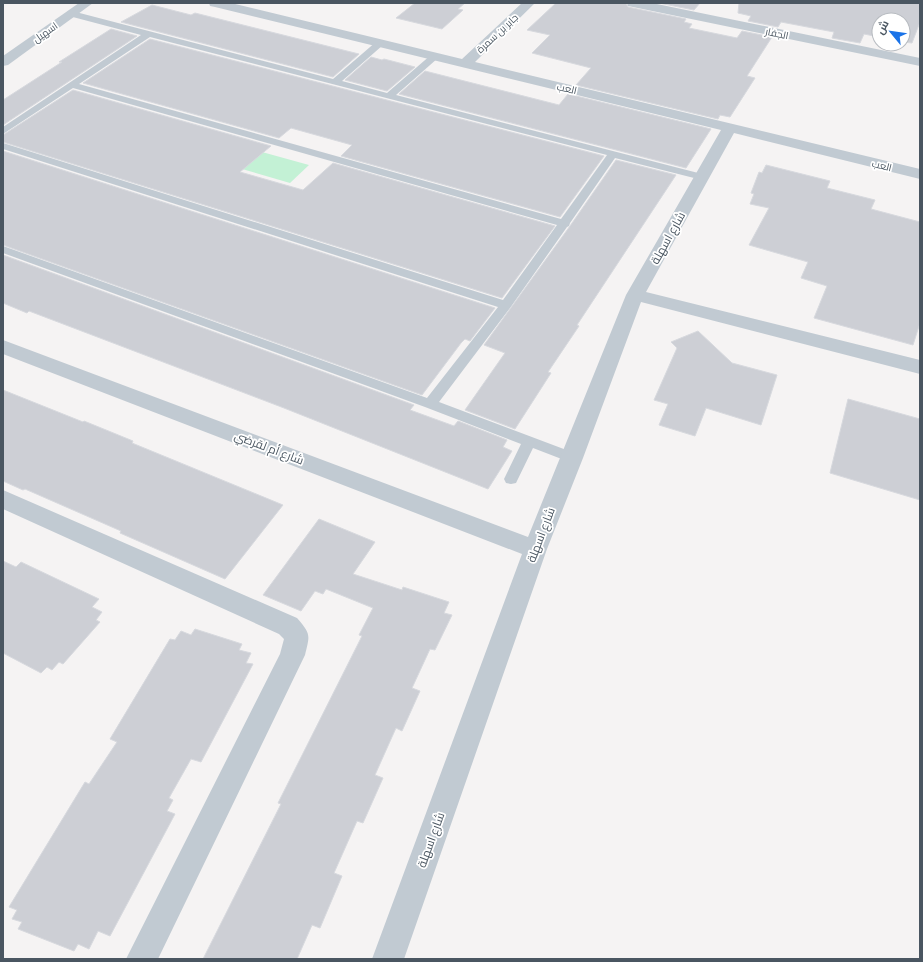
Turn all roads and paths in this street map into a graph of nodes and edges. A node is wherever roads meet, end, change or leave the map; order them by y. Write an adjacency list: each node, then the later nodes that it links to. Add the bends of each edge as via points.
1 (87, 3): 5 (street, اسهيل)
2 (529, 3): 11 (street, جابر بن سمرة)
3 (633, 3): 10 (street, الجفار)
4 (222, 4): 7 (street, العب)
5 (72, 14): 6 (lane); 9 (street, اسهيل)
6 (148, 34): 12 (lane); 13 (lane)
7 (380, 43): 8 (street, العب); 12 (lane)
8 (435, 56): 11 (street, العب); 14 (lane)
9 (3, 62)
10 (920, 62)
11 (465, 64): 15 (street, العب)
12 (335, 82): 14 (lane)
13 (73, 85): 16 (lane); 21 (lane)
14 (389, 96): 18 (lane)
15 (730, 127): 19 (street, العب); 20 (street, شارع اسهلة)
16 (3, 132)
17 (3, 146): 24 (lane)
18 (613, 154): 20 (lane); 21 (lane)
19 (920, 174)
20 (702, 177): 23 (street, شارع اسهلة)
21 (565, 224): 24 (lane)
22 (3, 248): 27 (lane)
23 (635, 295): 26 (street); 29 (street, شارع اسهلة)
24 (506, 306): 27 (lane)
25 (3, 347): 32 (street, شارع أم لقرضي)
26 (920, 367)
27 (430, 404): 28 (lane)
28 (529, 442): 29 (lane); 30 (lane)
29 (572, 458): 32 (street, شارع اسهلة)
30 (511, 479)
31 (3, 499): 33 (street, via 288,626 297,636 292,655)
32 (535, 548): 34 (street, شارع اسهلة)
33 (142, 959)
34 (388, 959)

